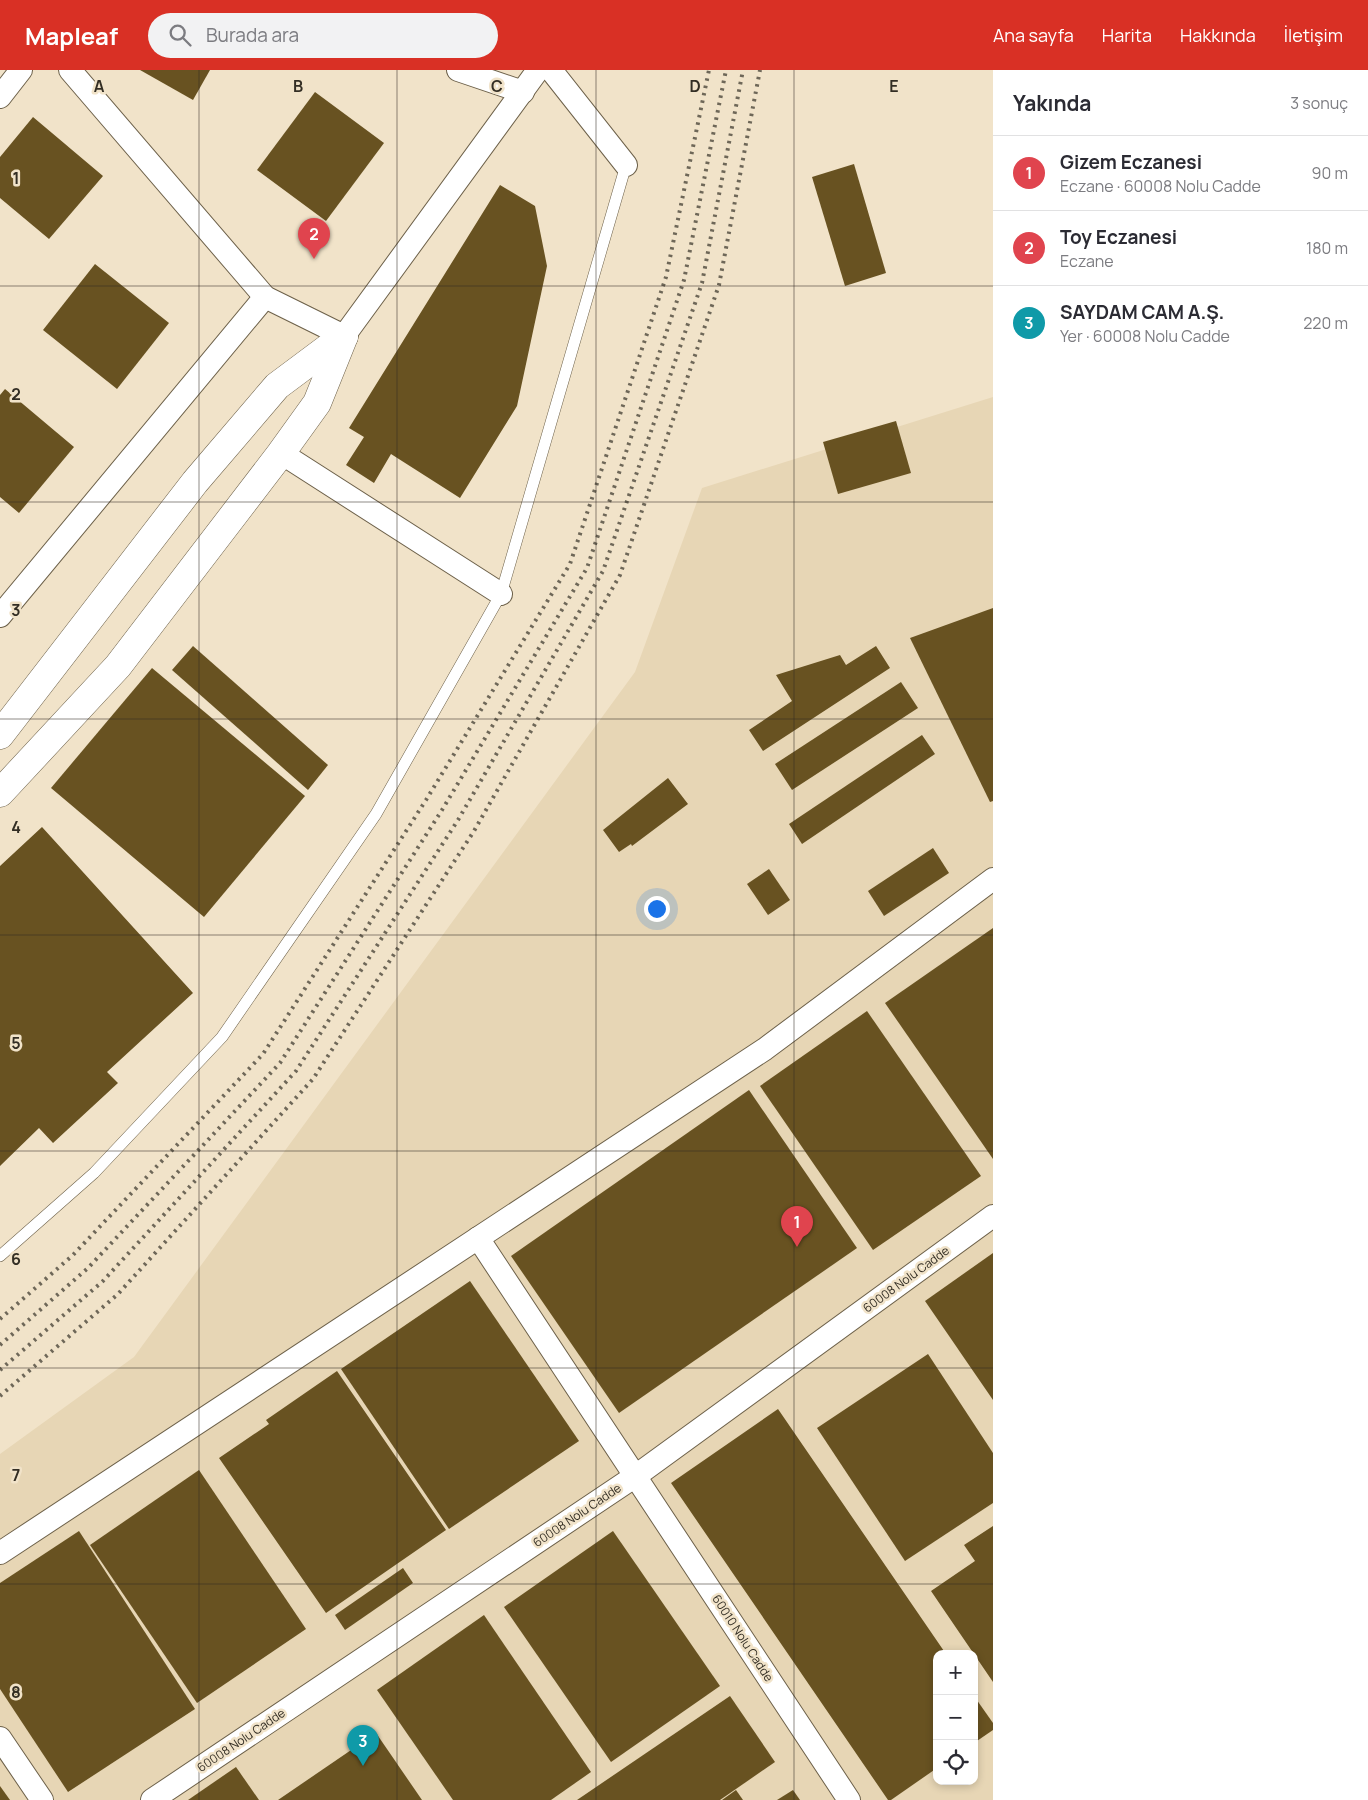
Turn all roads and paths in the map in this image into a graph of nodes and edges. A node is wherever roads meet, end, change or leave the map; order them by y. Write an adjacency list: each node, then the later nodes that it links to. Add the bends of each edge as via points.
1 (20, 70): 7 (street)
2 (70, 70): 9 (street)
3 (458, 70): 6 (street)
4 (538, 70): 6 (street)
5 (551, 70): 8 (street)
6 (523, 92): 10 (street)
7 (0, 97)
8 (626, 165): 12 (lane)
9 (266, 297): 10 (street); 13 (street)
10 (344, 336): 11 (street, via 317,403); 14 (street, via 276,386 195,482)
11 (281, 453): 12 (street); 15 (street, via 118,666)
12 (501, 594): 19 (lane, via 376,814 222,1037 94,1174)
13 (0, 616)
14 (0, 735)
15 (0, 792)
16 (993, 879): 18 (street, via 765,1049)
17 (993, 1216): 20 (street, 60008 Nolu Cadde)
18 (478, 1238): 20 (street, 60010 Nolu Cadde); 21 (street)
19 (0, 1256)
20 (636, 1475): 24 (street, 60008 Nolu Cadde); 25 (street, 60010 Nolu Cadde)
21 (0, 1553)
22 (0, 1738): 23 (street)
23 (42, 1800)
24 (152, 1800)
25 (849, 1800)

